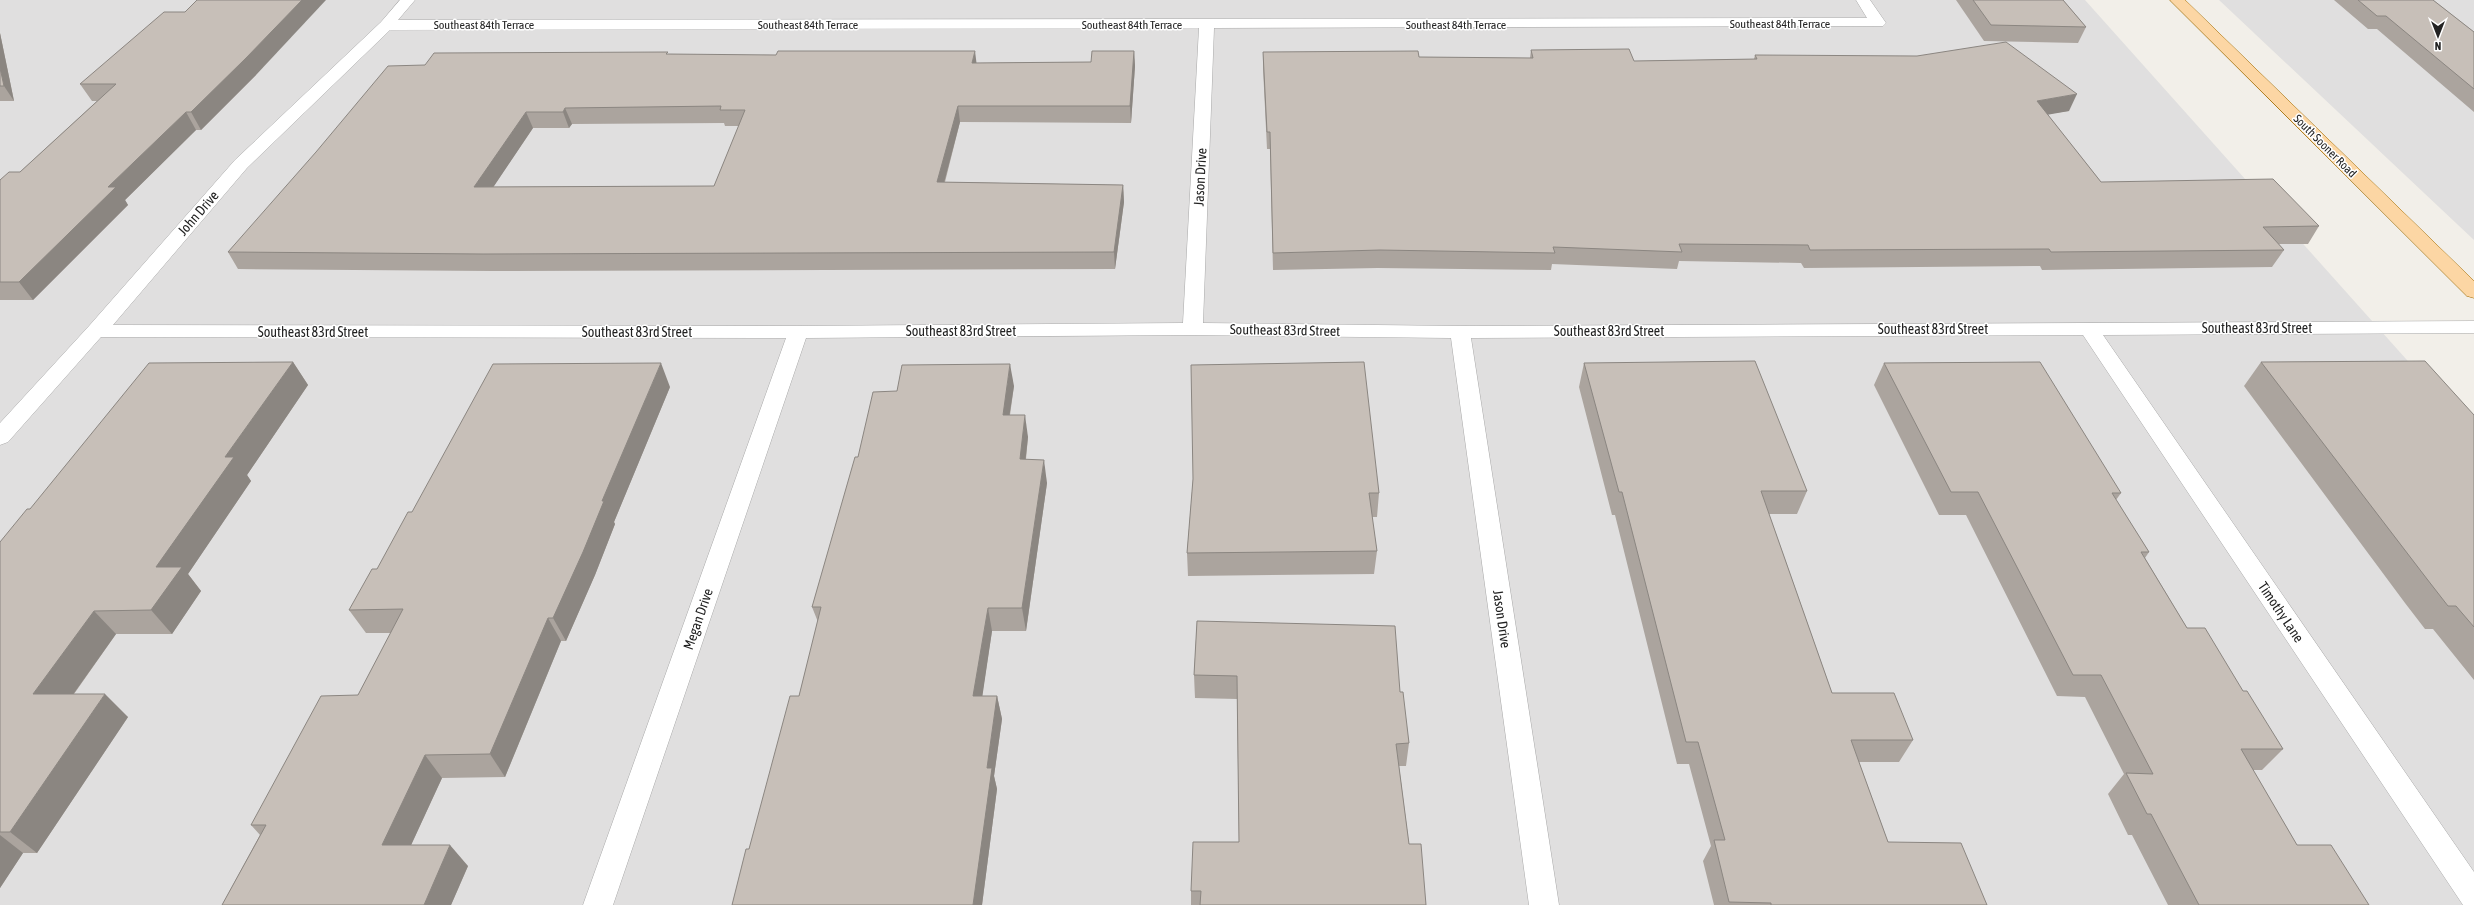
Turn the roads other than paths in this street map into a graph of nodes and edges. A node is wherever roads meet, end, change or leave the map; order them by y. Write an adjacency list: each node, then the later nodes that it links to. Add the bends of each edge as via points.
1 (408, 0): 4 (street, John Drive)
2 (1863, 0): 5 (street, Southeast 84th Terrace, via 1878,23)
3 (2177, 0): 6 (main road, South Sooner Road)
4 (386, 25): 5 (street, Southeast 84th Terrace); 10 (street, John Drive, via 241,164)
5 (1207, 25): 9 (street, Jason Drive)
6 (2474, 292)
7 (2474, 327): 8 (street, Southeast 83rd Street)
8 (2088, 328): 12 (street, Southeast 83rd Street); 14 (street, Timothy Lane)
9 (1193, 329): 11 (street, Southeast 83rd Street); 12 (street, Southeast 83rd Street)
10 (96, 331): 11 (street, Southeast 83rd Street); 13 (street, John Drive)
11 (798, 332): 15 (street, Megan Drive)
12 (1460, 332): 16 (street, Jason Drive)
13 (0, 437)
14 (2474, 896)
15 (598, 905)
16 (1544, 905)

